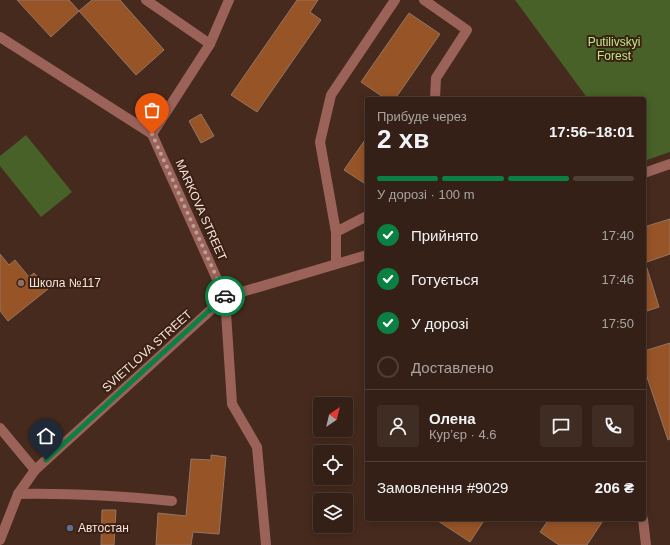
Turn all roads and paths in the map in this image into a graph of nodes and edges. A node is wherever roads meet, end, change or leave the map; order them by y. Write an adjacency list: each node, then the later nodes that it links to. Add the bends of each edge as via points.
1 (146, 0): 6 (street)
2 (229, 0): 6 (street)
3 (395, 0): 12 (street, via 331,95 320,142)
4 (424, 0): 7 (street, via 467,30 436,78)
5 (0, 37): 8 (street)
6 (210, 44): 8 (street)
7 (435, 97)
8 (152, 134): 15 (street, MARKOVA STREET)
9 (670, 164): 10 (street)
10 (646, 172)
11 (365, 217): 12 (street)
12 (336, 232): 14 (street)
13 (365, 256): 14 (street, SVIETLOVA STREET)
14 (336, 264): 15 (street, SVIETLOVA STREET)
15 (225, 296): 17 (street, SVIETLOVA STREET); 22 (street, via 232,404 257,447)
16 (0, 428): 17 (street)
17 (35, 470): 18 (street, SVIETLOVA STREET)
18 (18, 494): 19 (street, via 55,493); 21 (street, SVIETLOVA STREET)
19 (172, 501)
20 (643, 521): 23 (street)
21 (0, 540)
22 (266, 545)
23 (646, 545)

